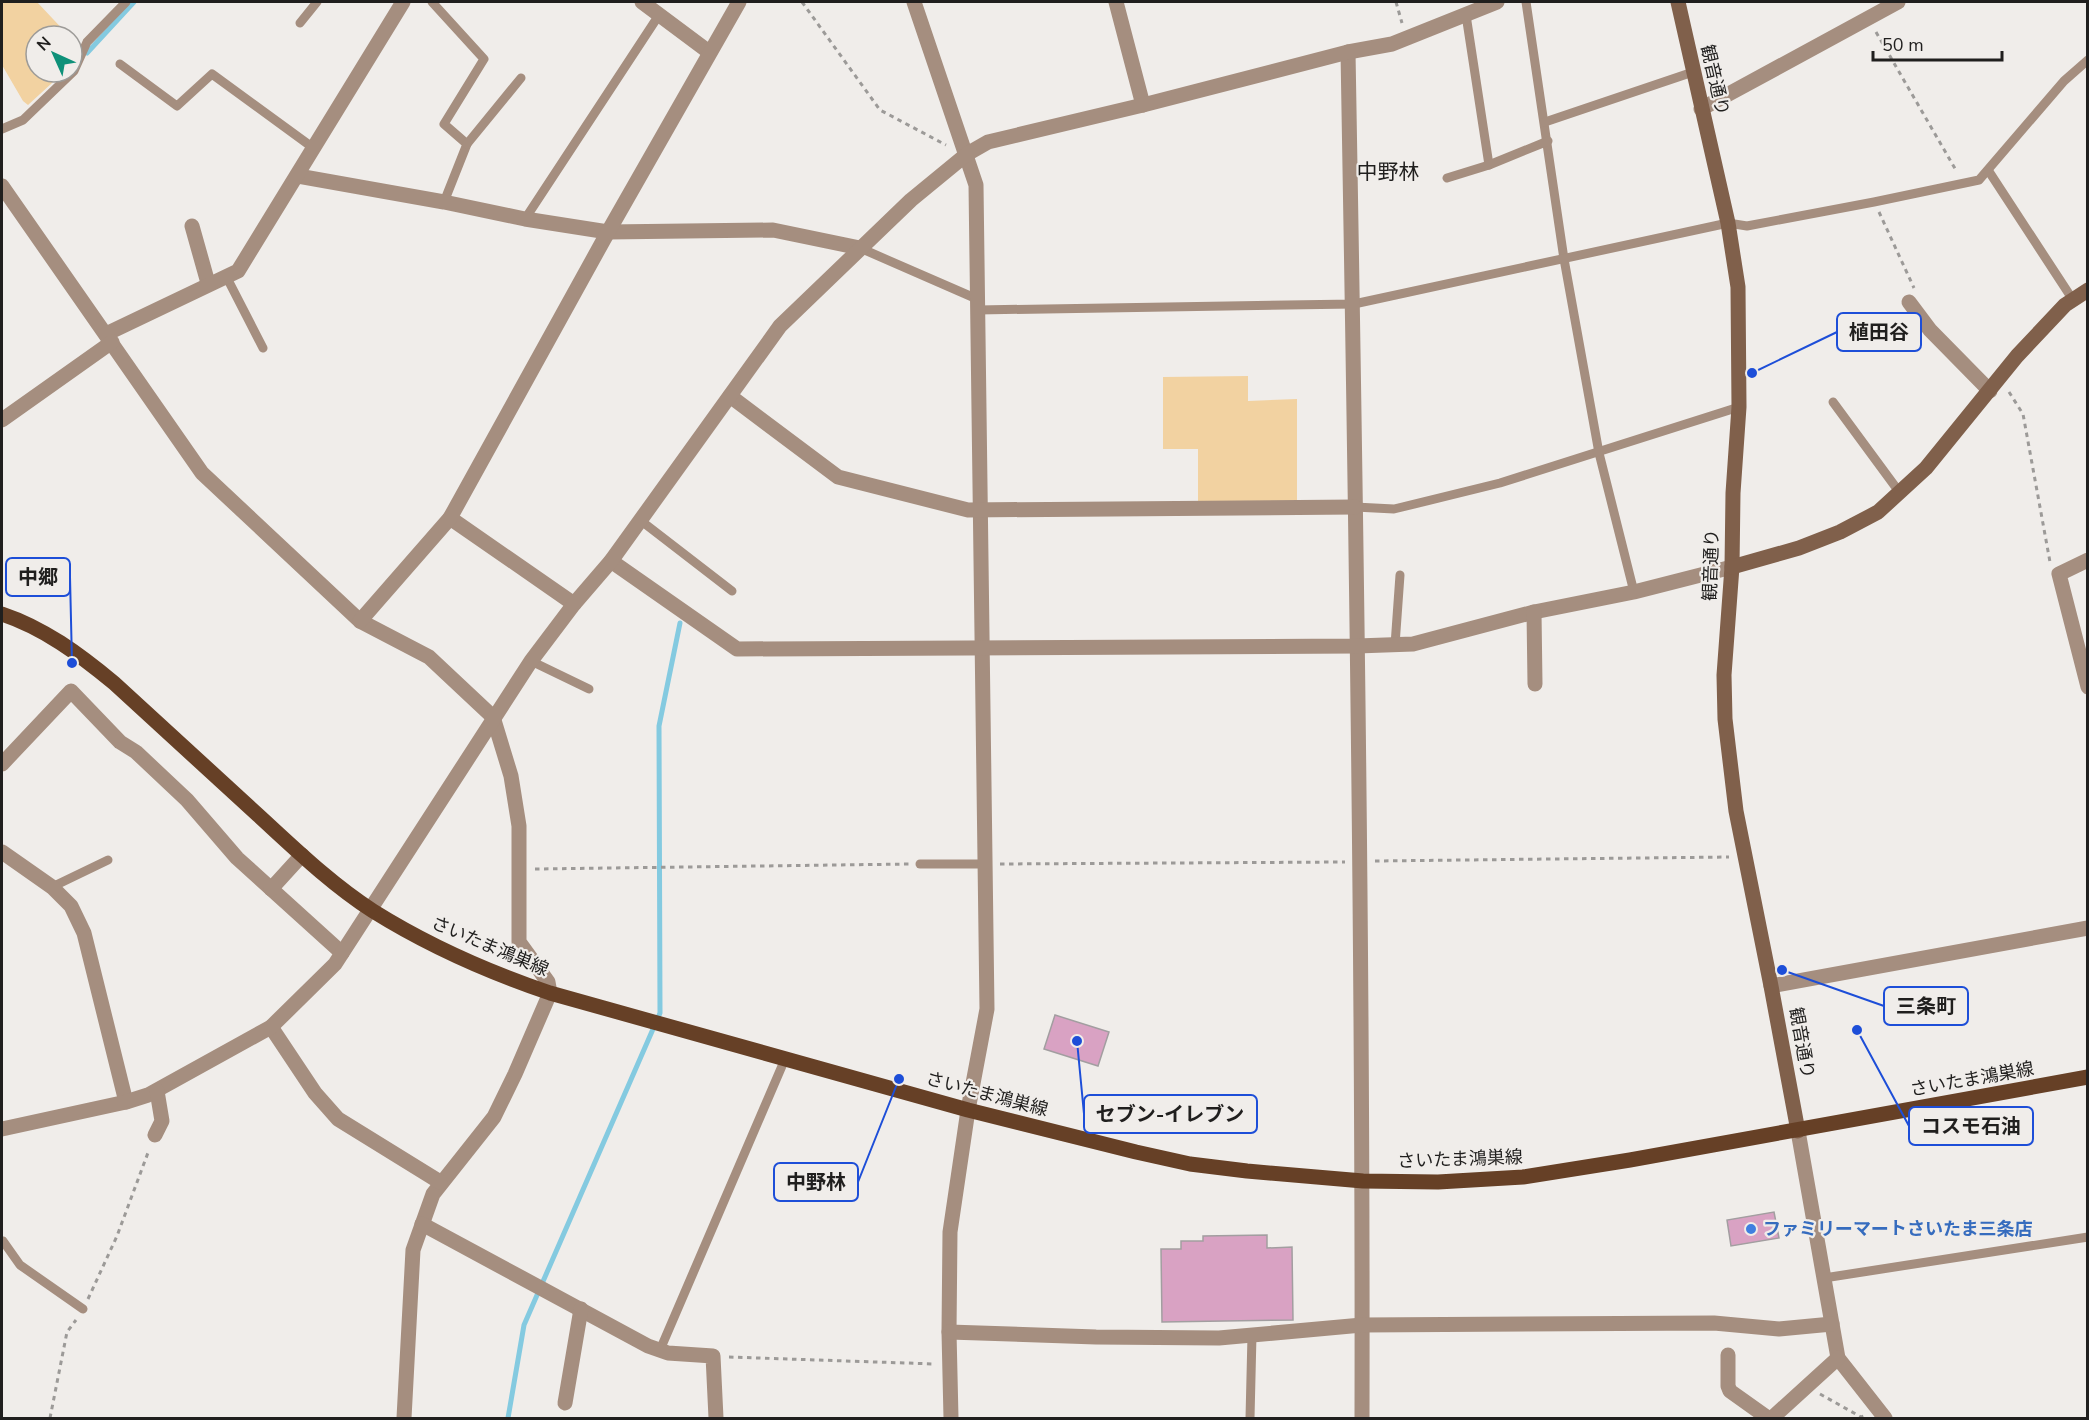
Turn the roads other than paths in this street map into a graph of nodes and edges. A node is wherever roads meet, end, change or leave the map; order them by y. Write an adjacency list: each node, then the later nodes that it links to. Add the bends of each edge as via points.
1 (126, 2): 25 (lane, via 87,42 74,71 23,120)
2 (317, 2): 15 (lane)
3 (403, 2): 28 (street)
4 (432, 2): 27 (lane, via 484,59 444,124)
5 (642, 2): 13 (street)
6 (738, 2): 16 (street)
7 (914, 2): 29 (street)
8 (1116, 2): 22 (street)
9 (1497, 2): 14 (street)
10 (1526, 2): 24 (lane)
11 (1678, 2): 20 (street, 観音通り)
12 (1898, 2): 23 (street)
13 (659, 15): 16 (street); 36 (lane)
14 (1466, 15): 17 (street, via 1392,44); 30 (lane)
15 (300, 23)
16 (709, 52): 39 (street)
17 (1348, 52): 22 (street); 48 (street)
18 (2088, 60): 31 (lane, via 2064,81)
19 (120, 64): 28 (lane, via 177,106 212,74)
20 (1693, 72): 23 (street, 観音通り); 24 (lane)
21 (521, 78): 27 (lane)
22 (1143, 105): 29 (street)
23 (1701, 109): 37 (street, 観音通り)
24 (1545, 123): 26 (lane)
25 (2, 129)
26 (1548, 141): 30 (lane); 41 (lane)
27 (467, 144): 35 (lane)
28 (312, 147): 32 (street)
29 (964, 148): 40 (street); 47 (street, via 976,185)
30 (1488, 165): 33 (lane)
31 (1988, 170): 37 (lane, via 1979,180 1964,184 1747,225); 45 (lane)
32 (298, 176): 35 (street); 42 (street, via 238,271)
33 (1447, 178)
34 (2, 186): 49 (street)
35 (444, 202): 36 (street)
36 (525, 219): 39 (street)
37 (1728, 223): 41 (lane); 54 (street, 観音通り, via 1738,287)
38 (192, 226): 43 (street)
39 (608, 232): 40 (street, via 773,230); 60 (street)
40 (860, 249): 47 (lane); 52 (street, via 780,327)
41 (1564, 258): 48 (lane); 56 (lane)
42 (226, 276): 43 (street); 50 (lane)
43 (208, 284): 49 (street)
44 (2088, 290): 45 (street)
45 (2073, 300): 51 (street, via 2017,356)
46 (1909, 302): 51 (street, via 1930,330)
47 (977, 304): 48 (lane); 59 (street)
48 (1354, 304): 58 (street)
49 (109, 338): 55 (street); 71 (street, via 202,473)
50 (263, 348)
51 (1990, 391): 57 (street)
52 (730, 396): 59 (street, via 838,477 968,510); 61 (street)
53 (1833, 402): 57 (lane)
54 (1739, 407): 56 (lane); 64 (street, 観音通り)
55 (2, 420)
56 (1599, 453): 58 (lane, via 1394,509); 67 (lane)
57 (1900, 494): 64 (street, via 1878,512 1840,532)
58 (1355, 507): 59 (street); 73 (street)
59 (980, 509): 74 (street)
60 (450, 518): 68 (street); 71 (street)
61 (640, 520): 63 (street); 66 (lane)
62 (2088, 560): 77 (street, via 2059,574)
63 (611, 561): 68 (street); 74 (street, via 737,649)
64 (1732, 567): 67 (street); 91 (street, 観音通り, via 1724,675 1729,769)
65 (1400, 575): 72 (lane)
66 (732, 591)
67 (1634, 592): 69 (street)
68 (574, 604): 75 (street)
69 (1534, 612): 72 (street, via 1413,644); 76 (street)
70 (2, 614): 82 (main road, さいたま鴻巣線, via 22,621 83,657)
71 (360, 621): 79 (street, via 429,657)
72 (1395, 645): 73 (street)
73 (1357, 646): 74 (street); 102 (street)
74 (982, 648): 85 (street)
75 (531, 661): 78 (lane); 79 (street)
76 (1535, 684)
77 (2088, 687)
78 (589, 689)
79 (493, 717): 88 (street); 92 (street, via 511,776 519,826 519,942 548,982)
80 (2, 764): 87 (street, via 72,691 120,742 187,800 237,858)
81 (2, 852): 86 (street)
82 (302, 855): 87 (street); 88 (main road, さいたま鴻巣線)
83 (108, 860): 86 (lane)
84 (920, 864): 85 (lane)
85 (985, 864): 98 (street, via 987,1009)
86 (52, 887): 97 (street, via 71,906 84,933)
87 (271, 889): 90 (street)
88 (371, 910): 90 (street); 92 (main road, さいたま鴻巣線, via 464,960)
89 (2088, 928): 91 (street)
90 (342, 953): 93 (street)
91 (1771, 986): 100 (street, 観音通り)
92 (550, 993): 94 (main road, さいたま鴻巣線); 103 (street, via 494,1117)
93 (271, 1027): 96 (street); 103 (street, via 315,1093 338,1119)
94 (785, 1059): 98 (main road, さいたま鴻巣線); 114 (lane)
95 (2088, 1077): 100 (main road, さいたま鴻巣線)
96 (157, 1091): 97 (street); 101 (street, via 162,1121)
97 (126, 1102): 99 (street)
98 (968, 1110): 102 (main road, さいたま鴻巣線, via 1190,1164); 112 (street, via 950,1232)
99 (2, 1129)
100 (1798, 1131): 102 (main road, さいたま鴻巣線, via 1523,1177); 107 (street)
101 (155, 1135)
102 (1363, 1181): 111 (street)
103 (440, 1182): 104 (street)
104 (422, 1224): 109 (street); 119 (street, via 413,1250)
105 (2088, 1237): 107 (lane)
106 (2, 1239): 108 (lane, via 20,1265)
107 (1824, 1278): 110 (street)
108 (83, 1309)
109 (581, 1309): 114 (street); 117 (street)
110 (1832, 1324): 111 (street, via 1779,1329 1714,1323); 116 (street)
111 (1362, 1325): 113 (street); 123 (street)
112 (949, 1332): 113 (street, via 1118,1337); 121 (street)
113 (1252, 1335): 122 (lane)
114 (660, 1350): 120 (street, via 713,1356)
115 (1728, 1355): 124 (street, via 1730,1391)
116 (1838, 1358): 118 (street); 124 (street)
117 (565, 1403)
118 (1882, 1414)
119 (404, 1419)
120 (716, 1419)
121 (951, 1419)
122 (1250, 1419)
123 (1362, 1419)
124 (1770, 1419)

